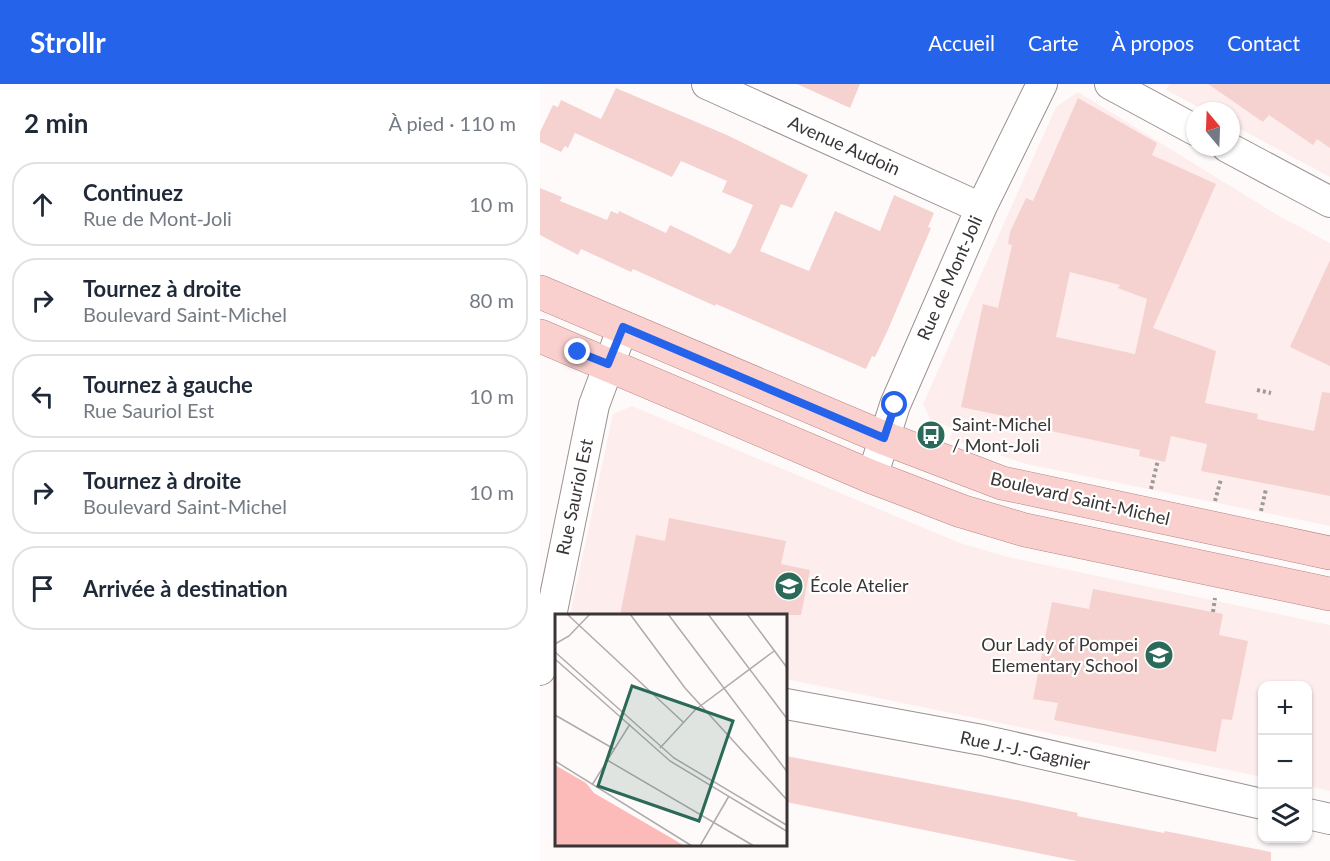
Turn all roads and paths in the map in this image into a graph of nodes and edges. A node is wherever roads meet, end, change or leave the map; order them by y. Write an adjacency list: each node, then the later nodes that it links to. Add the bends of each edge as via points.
1 (707, 84): 7 (street, Avenue Audoin)
2 (1042, 84): 7 (street, Rue de Mont-Joli)
3 (1110, 84): 4 (street)
4 (1186, 125)
5 (1240, 154): 6 (street)
6 (1330, 202)
7 (981, 208): 14 (street, Rue de Mont-Joli)
8 (540, 292): 9 (main road, Boulevard Saint-Michel)
9 (623, 327): 11 (street, Rue Sauriol Est); 14 (main road, Boulevard Saint-Michel)
10 (540, 336): 11 (main road)
11 (608, 364): 16 (main road); 23 (street, Rue Sauriol Est)
12 (1257, 390): 13 (path)
13 (1270, 393)
14 (884, 438): 16 (street, Rue de Mont-Joli); 22 (main road, Boulevard Saint-Michel, via 1024,489)
15 (1158, 460): 19 (path)
16 (872, 477): 25 (main road, via 1004,525)
17 (1221, 479): 20 (path)
18 (1266, 489): 21 (path)
19 (1150, 494)
20 (1214, 508)
21 (1259, 517)
22 (1330, 553)
23 (550, 566): 27 (street, Rue Sauriol Est)
24 (1217, 591): 26 (path)
25 (1330, 594)
26 (1212, 612)
27 (546, 664)
28 (788, 704): 29 (street, Rue J.-J.-Gagnier, via 982,740)
29 (1258, 803)
30 (1312, 815): 31 (street)
31 (1330, 819)

